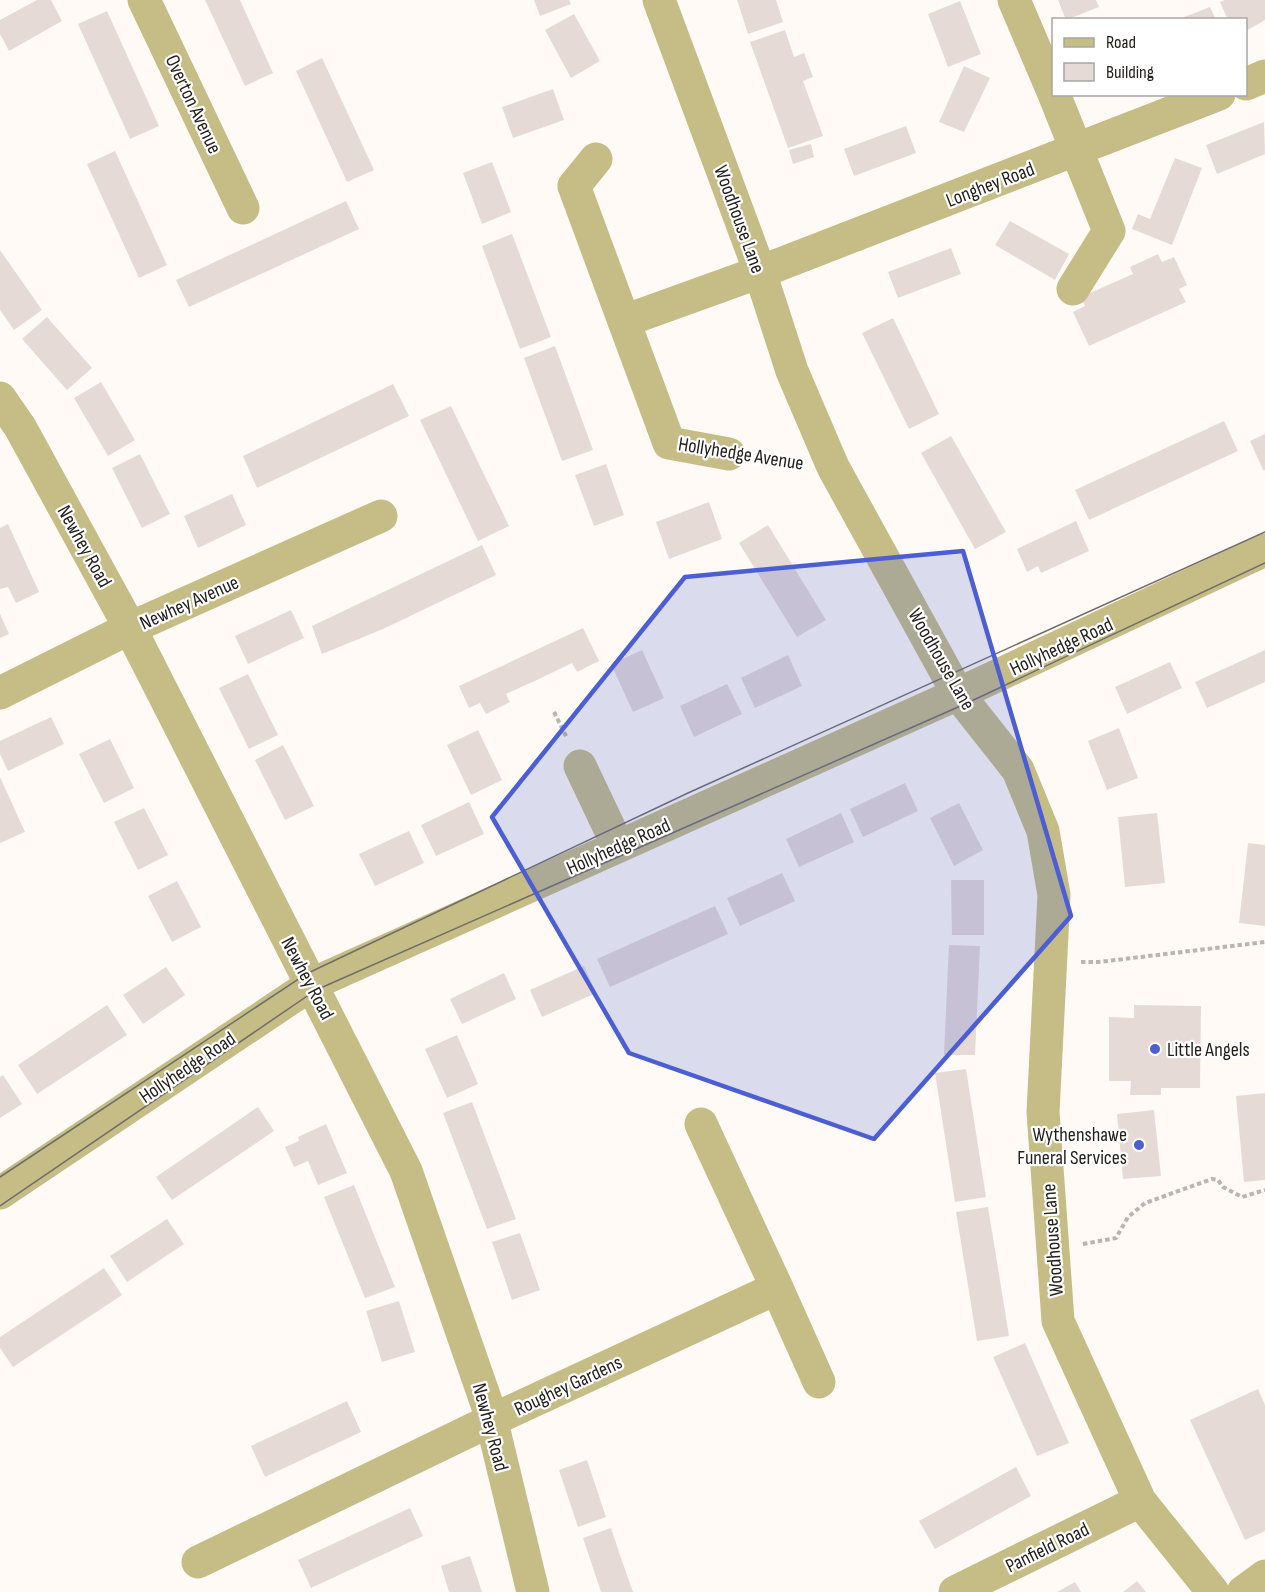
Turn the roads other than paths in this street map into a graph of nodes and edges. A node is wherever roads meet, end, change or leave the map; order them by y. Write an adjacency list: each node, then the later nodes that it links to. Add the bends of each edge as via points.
1 (144, 0): 11 (street, Overton Avenue)
2 (659, 0): 12 (street, Woodhouse Lane)
3 (1014, 0): 6 (street)
4 (1265, 76): 5 (street)
5 (1247, 83)
6 (1052, 89)
7 (1055, 96): 9 (street)
8 (1214, 96): 9 (street, Longhey Road)
9 (1077, 150): 12 (street, Longhey Road); 13 (street, via 1109,231)
10 (597, 159): 14 (street, Hollyhedge Avenue, via 574,186)
11 (243, 208)
12 (760, 272): 14 (street); 21 (street, Woodhouse Lane, via 792,371 833,467)
13 (1073, 289)
14 (624, 321): 16 (street, Hollyhedge Avenue, via 669,443)
15 (0, 398): 19 (street, Newhey Road, via 20,427)
16 (729, 454)
17 (381, 516): 19 (street, Newhey Avenue)
18 (1265, 550): 21 (street, Hollyhedge Road)
19 (130, 628): 20 (street, Newhey Avenue); 24 (street, Newhey Road)
20 (0, 693)
21 (958, 694): 23 (street, Hollyhedge Road); 30 (street, Woodhouse Lane, via 1018,770 1043,831 1054,895 1043,1112 1058,1321)
22 (579, 766): 23 (street)
23 (618, 846): 24 (street, Hollyhedge Road)
24 (312, 984): 26 (street, Hollyhedge Road); 29 (street, Newhey Road, via 406,1171)
25 (701, 1124): 27 (street)
26 (0, 1193)
27 (777, 1288): 28 (street); 29 (street, Roughey Gardens)
28 (819, 1382)
29 (492, 1420): 31 (street, Roughey Gardens); 33 (street, Newhey Road)
30 (1140, 1502): 34 (street, Panfield Road); 35 (street, Woodhouse Lane)
31 (198, 1562)
32 (1265, 1576): 36 (street)
33 (533, 1592)
34 (955, 1592)
35 (1213, 1592)
36 (1243, 1592)

